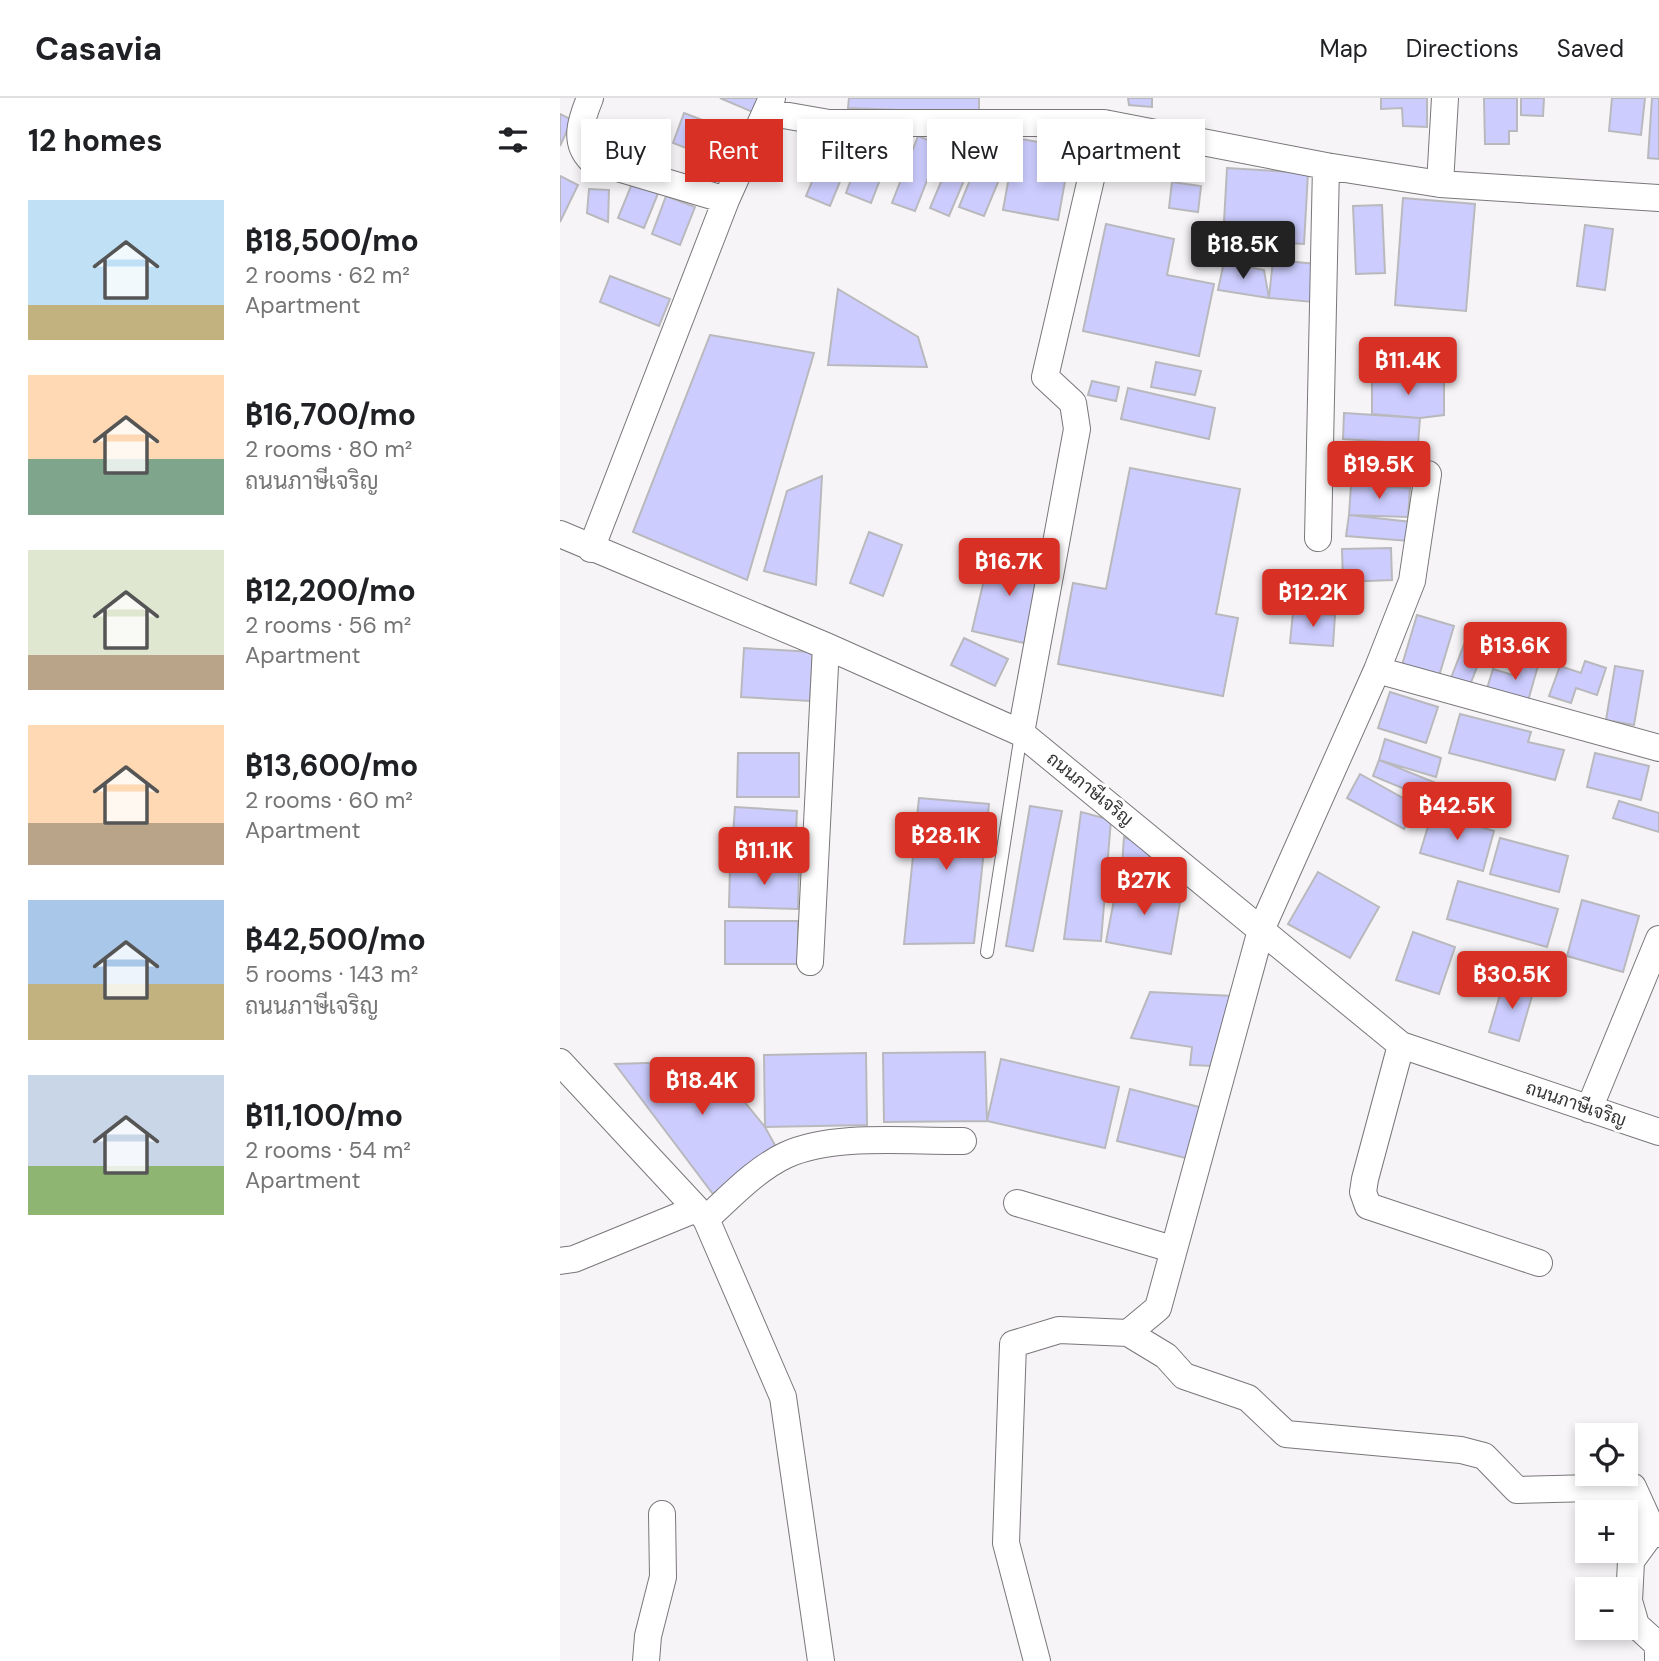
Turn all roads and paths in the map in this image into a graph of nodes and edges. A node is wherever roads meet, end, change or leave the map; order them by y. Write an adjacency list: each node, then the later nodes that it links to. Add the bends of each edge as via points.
1 (590, 98): 10 (street, via 580,140 592,160)
2 (1445, 98): 8 (street)
3 (769, 105): 4 (street, via 829,123); 10 (street)
4 (1037, 123)
5 (1205, 143): 6 (street)
6 (1326, 166): 8 (street); 13 (street)
7 (1090, 182): 17 (street, via 1045,377 1073,403 1077,429)
8 (1440, 184): 9 (street)
9 (1659, 198)
10 (726, 200): 14 (street)
11 (1427, 474): 16 (street, via 1412,581)
12 (560, 534): 14 (street, ถนนภาษีเจริญ)
13 (1318, 538)
14 (591, 549): 15 (street, ถนนภาษีเจริญ)
15 (826, 646): 17 (street, ถนนภาษีเจริญ); 22 (street)
16 (1377, 670): 18 (street); 19 (street)
17 (1021, 733): 19 (street, ถนนภาษีเจริญ); 21 (lane)
18 (1659, 748)
19 (1261, 930): 23 (street, ถนนภาษีเจริญ); 30 (street)
20 (1659, 939): 25 (street)
21 (987, 951)
22 (810, 962)
23 (1401, 1045): 25 (street, ถนนภาษีเจริญ); 32 (street, via 1365,1179 1368,1206)
24 (560, 1062): 29 (street)
25 (1590, 1109): 26 (street, ถนนภาษีเจริญ)
26 (1659, 1132)
27 (963, 1141): 29 (street, via 838,1142 786,1155)
28 (1017, 1203): 30 (street)
29 (701, 1214): 31 (street); 37 (street, via 783,1396)
30 (1172, 1249): 33 (street, via 1158,1308)
31 (560, 1261)
32 (1539, 1263)
33 (1128, 1333): 35 (street, via 1166,1356 1184,1376 1248,1398 1286,1434 1461,1450 1484,1456 1517,1490 1633,1487); 38 (street, via 1059,1330 1013,1344 1006,1543)
34 (662, 1514): 36 (street, via 663,1577)
35 (1656, 1532): 39 (street, via 1631,1561 1629,1601 1636,1625 1658,1645)
36 (646, 1661)
37 (821, 1661)
38 (1037, 1661)
39 (1658, 1661)

